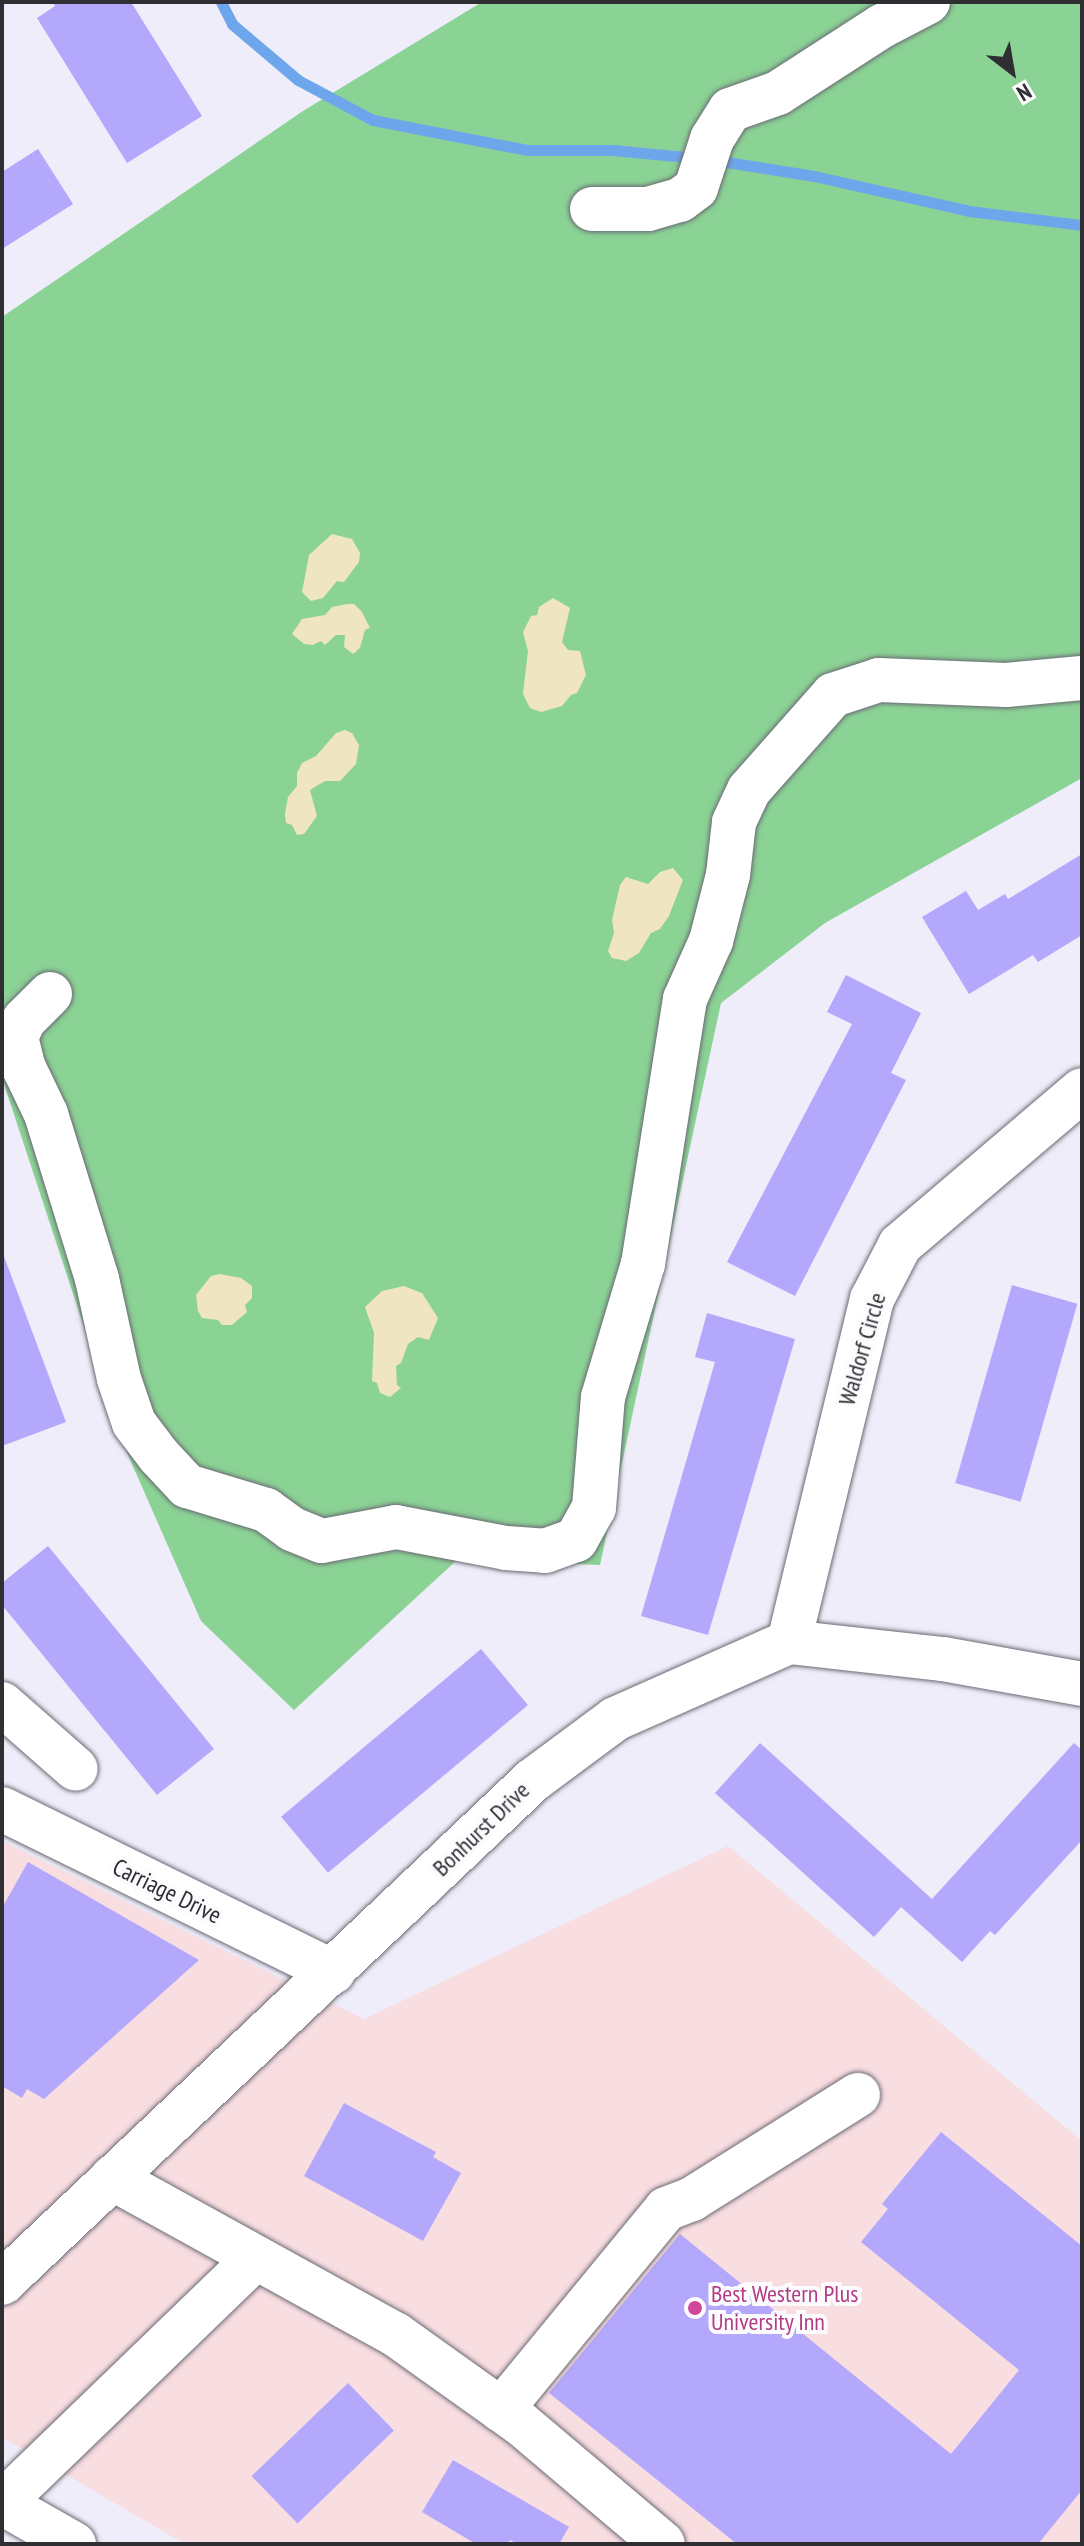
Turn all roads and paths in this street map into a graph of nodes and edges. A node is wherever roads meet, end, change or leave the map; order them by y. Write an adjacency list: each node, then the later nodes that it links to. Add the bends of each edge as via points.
1 (928, 2): 2 (street, via 778,93 730,110 696,188 680,200 648,209)
2 (592, 209)
3 (1082, 678): 4 (street, via 1006,685 937,679 868,683 833,695 749,790 734,822 728,875 711,941 685,999 643,1264 603,1397 594,1508 576,1540 545,1551 396,1527 322,1541 292,1529 266,1510 187,1486 159,1456 134,1423 97,1279 46,1114 16,1037 24,1020)
4 (50, 994)
5 (1082, 1090): 6 (street, Waldorf Circle, via 900,1245 872,1299)
6 (789, 1642): 7 (street, via 943,1659); 11 (street, Bonhurst Drive, via 615,1719 533,1780)
7 (1082, 1684)
8 (2, 1704): 9 (street)
9 (76, 1769)
10 (2, 1809): 11 (street, Carriage Drive)
11 (333, 1972): 13 (street, Bonhurst Drive)
12 (858, 2095): 16 (street, via 692,2199 666,2209)
13 (112, 2178): 14 (street); 15 (street, Bonhurst Drive)
14 (256, 2258): 16 (street, via 395,2334); 17 (street)
15 (2, 2283)
16 (501, 2410): 19 (street)
17 (2, 2503): 18 (street)
18 (74, 2544)
19 (663, 2544)

